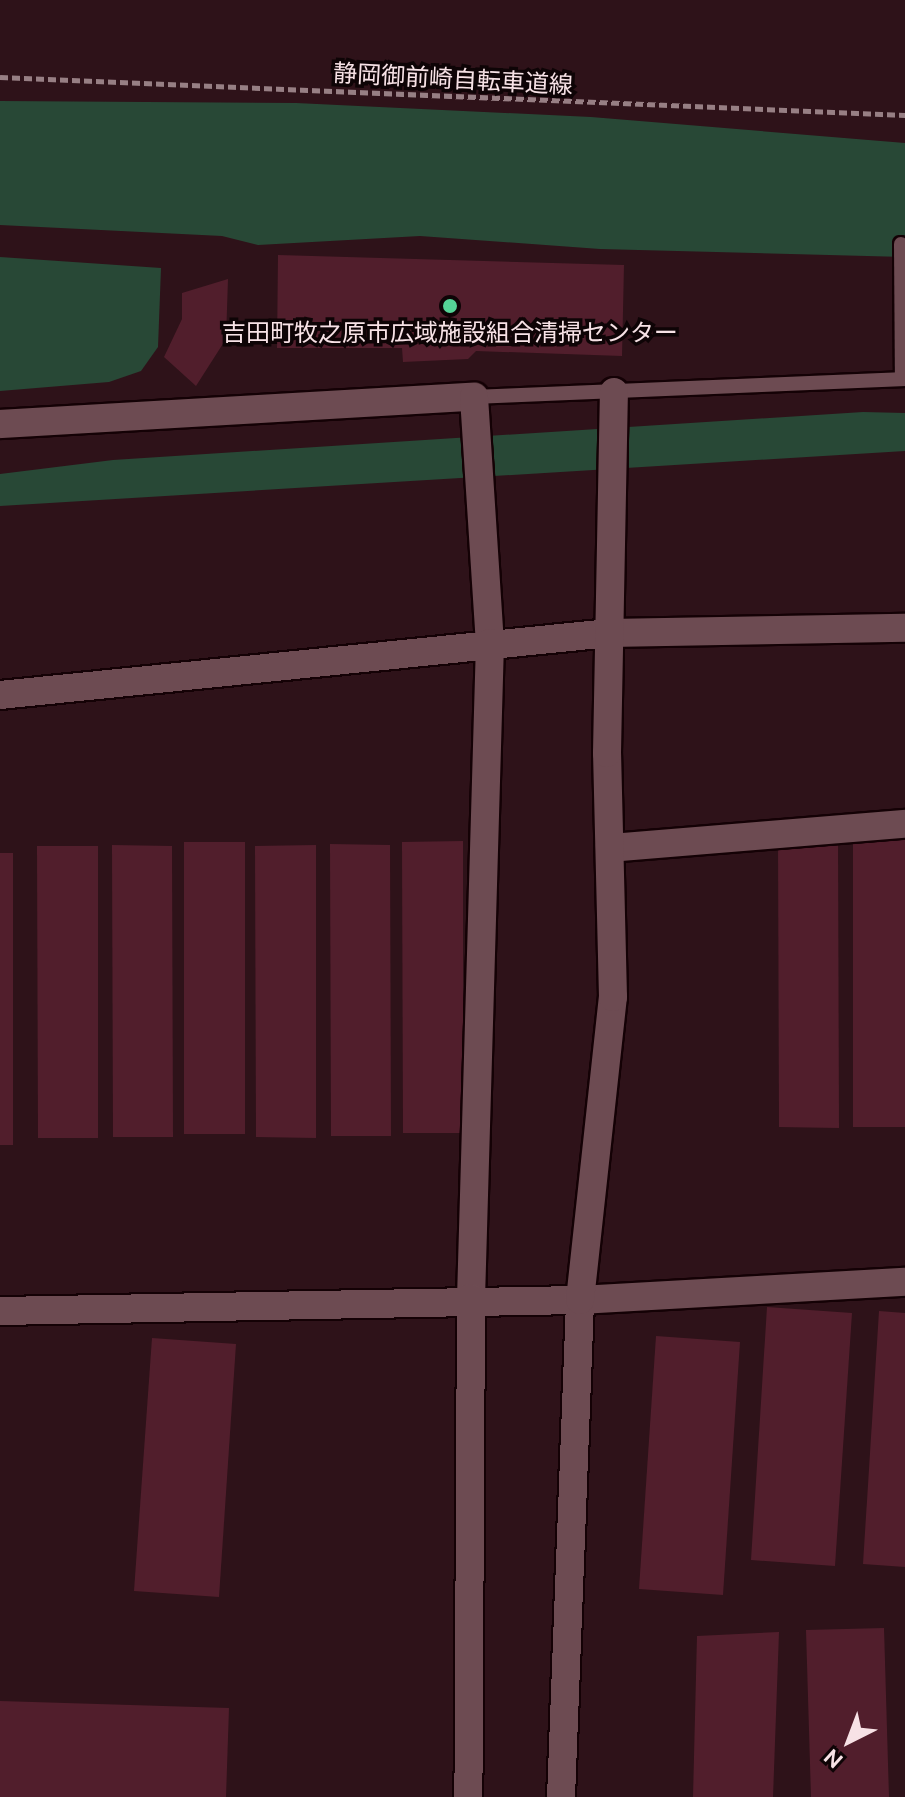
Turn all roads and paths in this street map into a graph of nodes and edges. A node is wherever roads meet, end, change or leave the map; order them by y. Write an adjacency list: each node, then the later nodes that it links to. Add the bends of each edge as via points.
1 (0, 77): 2 (path, 静岡御前崎自転車道線)
2 (905, 115)
3 (901, 244): 4 (lane)
4 (904, 379): 5 (lane)
5 (614, 392): 6 (lane); 9 (street)
6 (474, 397): 7 (street); 10 (street)
7 (0, 424)
8 (905, 628): 9 (street)
9 (609, 633): 10 (street); 13 (street)
10 (490, 643): 11 (street); 15 (street)
11 (0, 695)
12 (905, 824): 13 (street)
13 (610, 848): 16 (street, via 613,997)
14 (905, 1282): 16 (street)
15 (471, 1298): 16 (street); 17 (street); 18 (street)
16 (580, 1300): 19 (street)
17 (0, 1311)
18 (468, 1797)
19 (561, 1797)

